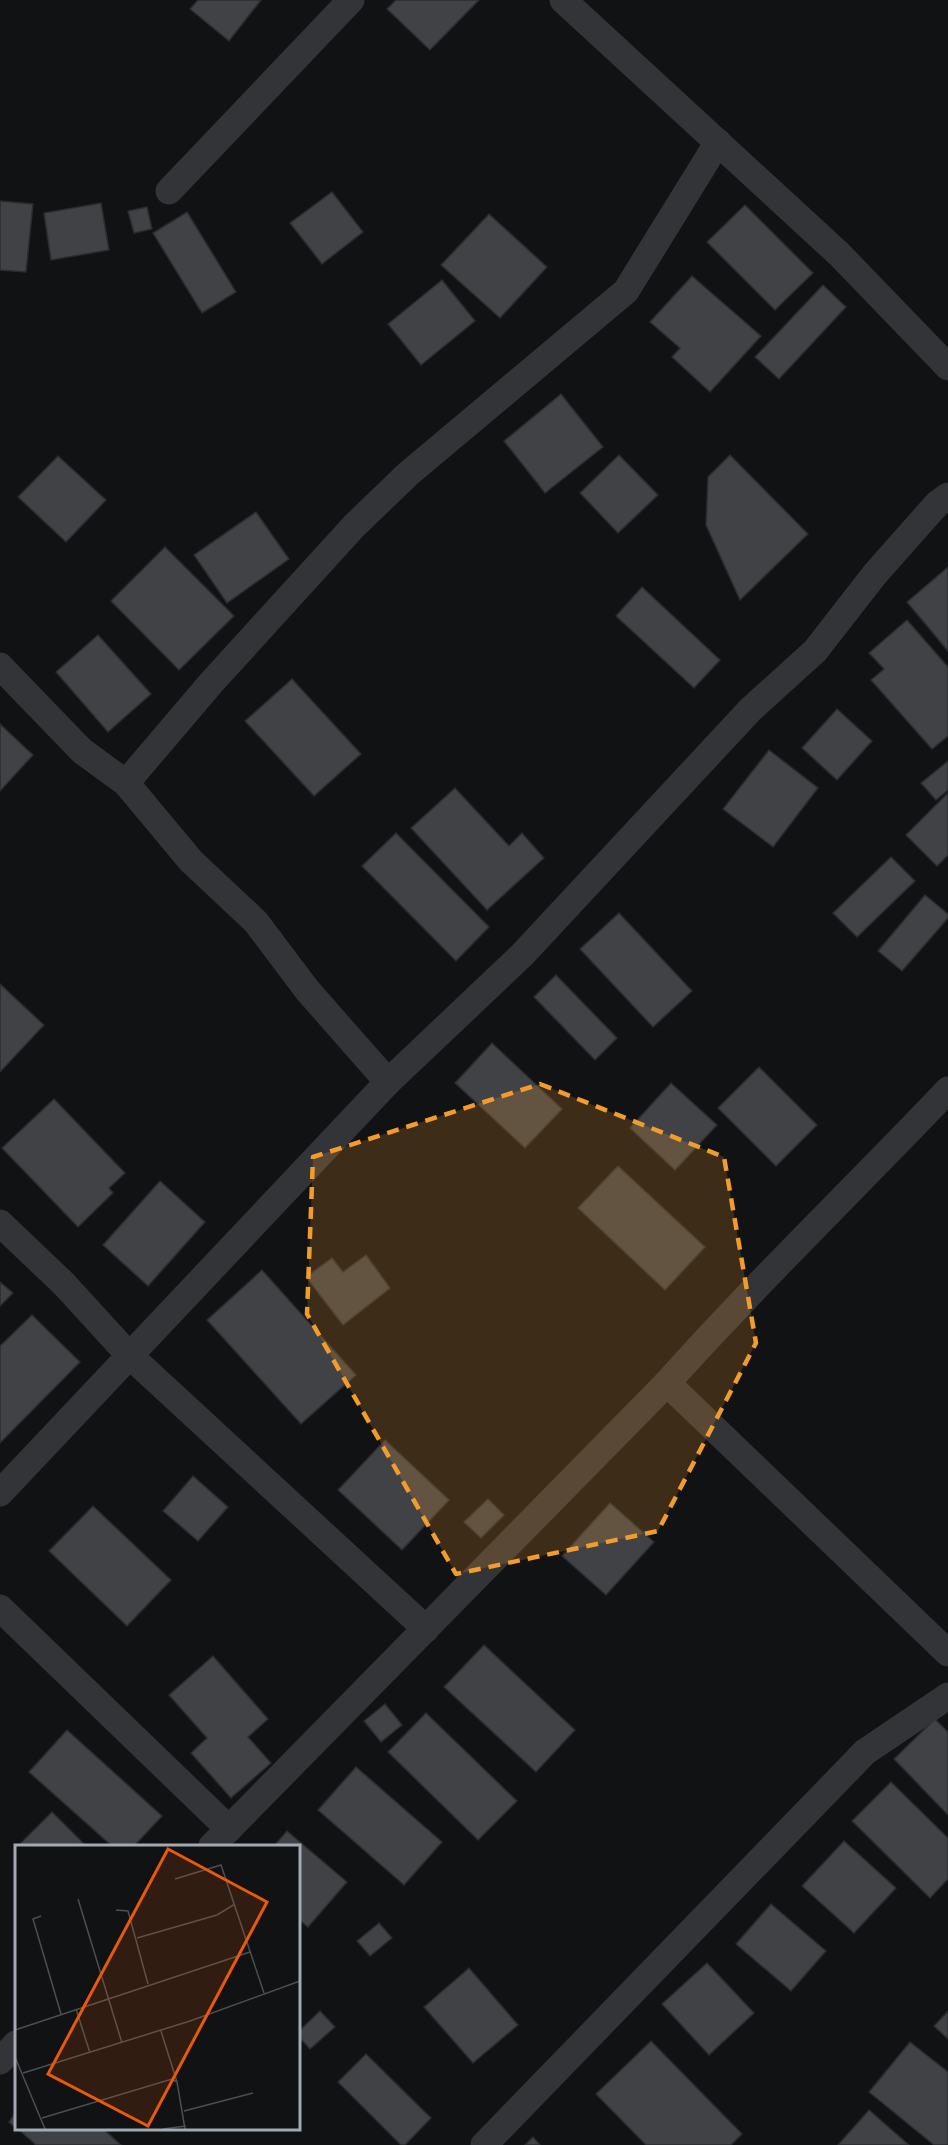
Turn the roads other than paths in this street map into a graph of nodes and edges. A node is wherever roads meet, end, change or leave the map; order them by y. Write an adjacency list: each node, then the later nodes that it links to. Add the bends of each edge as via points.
1 (351, 0): 4 (street)
2 (564, 0): 3 (street)
3 (718, 142): 5 (street, via 839,254); 8 (street, via 626,291 426,459 354,526)
4 (169, 191)
5 (948, 367)
6 (948, 496): 9 (street, via 874,574 816,651 750,710 522,955)
7 (0, 666): 8 (street, via 82,751)
8 (126, 783): 9 (street, via 191,861 256,922 308,992)
9 (388, 1082): 12 (street)
10 (948, 1090): 13 (street, via 729,1313)
11 (0, 1223): 12 (street, via 64,1284)
12 (128, 1354): 14 (street); 16 (street)
13 (667, 1383): 16 (street); 17 (street)
14 (0, 1493)
15 (0, 1608): 19 (street)
16 (426, 1629): 19 (street)
17 (948, 1653)
18 (948, 1696): 22 (street, via 865,1752)
19 (220, 1838)
20 (15, 2045): 21 (street)
21 (0, 2061)
22 (484, 2145)

